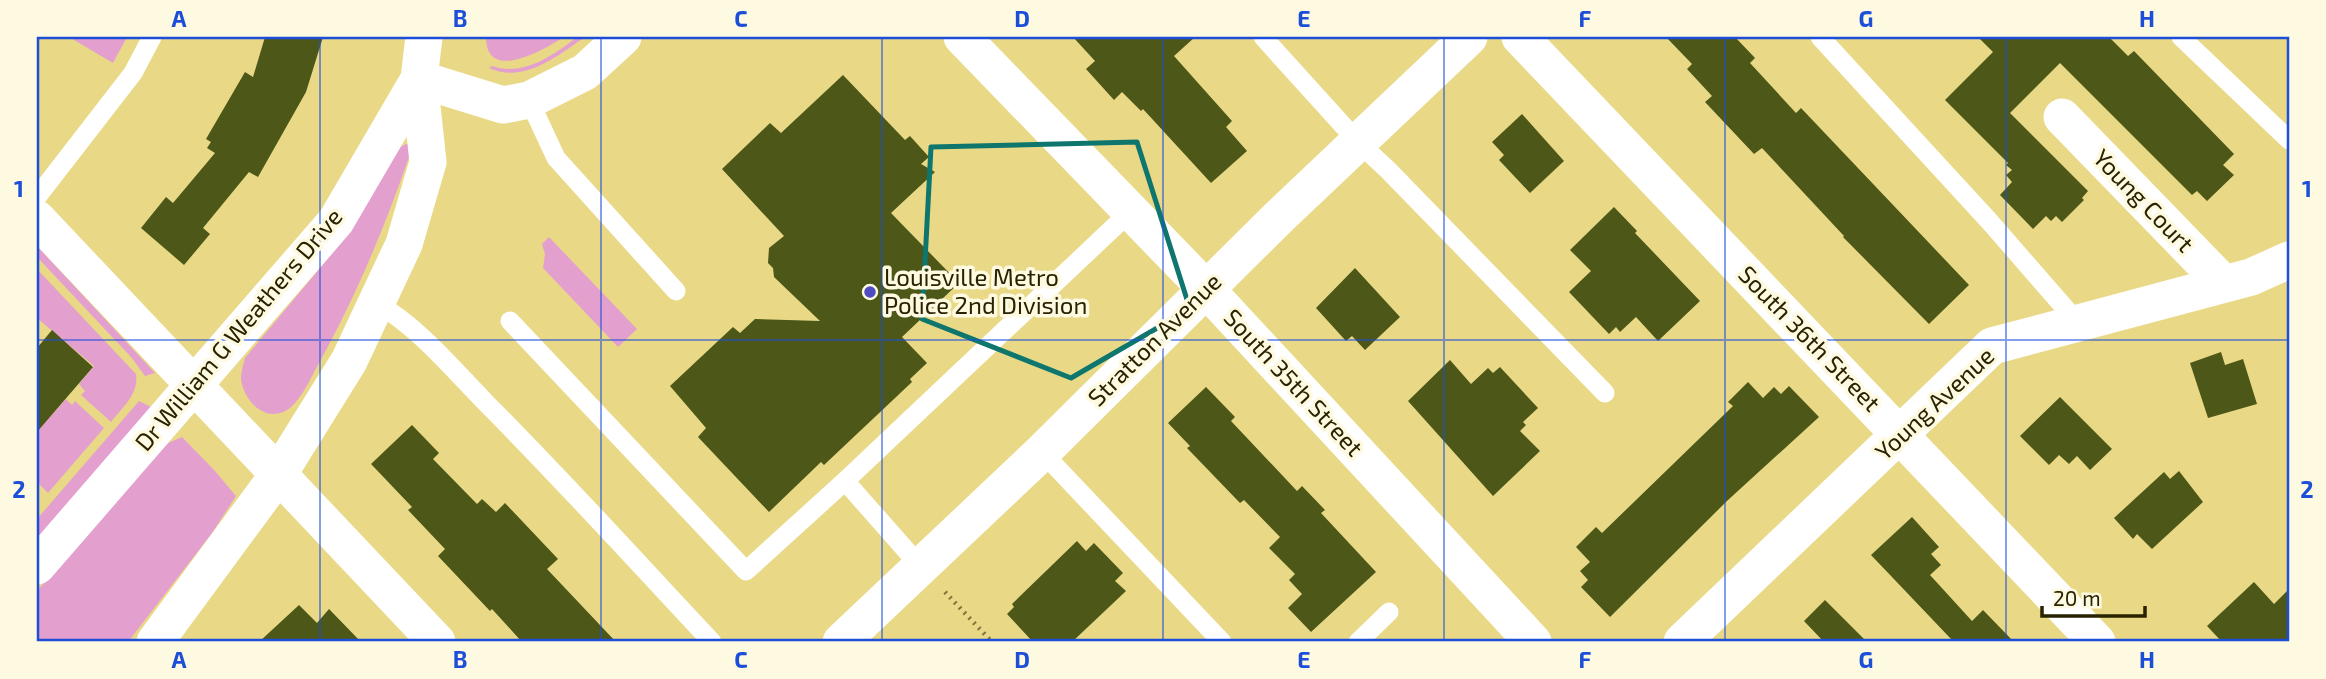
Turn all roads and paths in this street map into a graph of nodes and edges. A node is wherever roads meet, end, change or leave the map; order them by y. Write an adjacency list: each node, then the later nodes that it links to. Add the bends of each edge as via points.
1 (152, 37): 15 (lane, via 133,73)
2 (424, 37): 10 (street, Dr William G Weathers Drive)
3 (623, 37): 11 (street, via 585,72)
4 (962, 37): 16 (street, South 35th Street)
5 (1264, 37): 14 (lane)
6 (1469, 37): 14 (street, Stratton Avenue)
7 (1520, 37): 27 (street, South 36th Street)
8 (1820, 37): 24 (lane)
9 (2181, 37): 13 (lane)
10 (419, 79): 11 (street, via 503,105); 22 (street, Dr William G Weathers Drive, via 428,162 404,244); 25 (street, Dr William G Weathers Drive, via 336,221)
11 (529, 100): 21 (lane, via 556,158)
12 (2062, 117): 19 (street, Young Court)
13 (2289, 140)
14 (1357, 142): 20 (street, Stratton Avenue); 26 (lane)
15 (37, 197)
16 (1131, 211): 20 (street, South 35th Street); 30 (lane)
17 (37, 219): 25 (street)
18 (2289, 260): 19 (street, Young Avenue)
19 (2224, 284): 24 (street, Young Avenue)
20 (1207, 290): 28 (street, Stratton Avenue); 41 (street, South 35th Street)
21 (676, 291)
22 (377, 303): 29 (street, Dr William G Weathers Drive, via 349,361); 36 (lane, via 426,340)
23 (510, 321): 30 (lane, via 746,571)
24 (2077, 323): 27 (street, Young Avenue, via 1992,346)
25 (194, 386): 29 (street); 31 (street, Dr William G Weathers Drive)
26 (1605, 393)
27 (1900, 435): 42 (street, Young Avenue); 43 (street, South 36th Street)
28 (1042, 452): 32 (street, Stratton Avenue); 39 (lane)
29 (278, 475): 34 (street, Dr William G Weathers Drive); 35 (street)
30 (845, 481): 32 (lane)
31 (37, 566)
32 (920, 566): 37 (street, Stratton Avenue); 38 (path)
33 (1389, 612): 40 (lane)
34 (155, 642)
35 (437, 642)
36 (712, 642)
37 (841, 642)
38 (992, 642)
39 (1222, 642)
40 (1358, 642)
41 (1533, 642)
42 (1682, 642)
43 (2098, 642)

